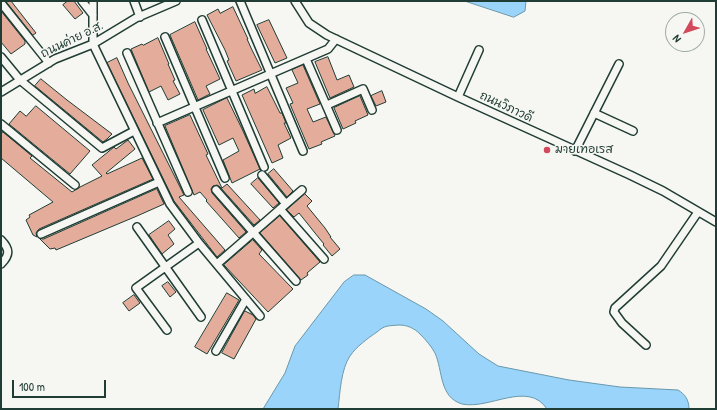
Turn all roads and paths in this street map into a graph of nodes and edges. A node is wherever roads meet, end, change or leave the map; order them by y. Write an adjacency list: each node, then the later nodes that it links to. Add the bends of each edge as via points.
1 (82, 1): 8 (street)
2 (93, 1): 8 (street)
3 (134, 1): 9 (street)
4 (176, 1): 9 (street, ถนนค่าย อ.ส.)
5 (240, 1): 20 (street)
6 (295, 1): 12 (street, ถนนวิภาวดี, via 309,23)
7 (1, 3): 18 (street)
8 (94, 16): 13 (street)
9 (140, 17): 13 (street, ถนนค่าย อ.ส.)
10 (202, 20): 22 (street)
11 (165, 37): 26 (street)
12 (336, 39): 17 (street, via 328,49); 24 (street, ถนนวิภาวดี)
13 (93, 44): 18 (street, ถนนค่าย อ.ส.); 32 (street)
14 (479, 50): 24 (street)
15 (127, 53): 29 (street)
16 (1, 56): 21 (street)
17 (306, 59): 20 (street); 25 (street)
18 (49, 63): 21 (street, ถนนค่าย อ.ส.)
19 (619, 64): 28 (street)
20 (271, 74): 22 (street); 34 (street)
21 (20, 80): 23 (street, ถนนค่าย อ.ส.); 32 (street, via 102,148)
22 (232, 90): 26 (street); 36 (street)
23 (1, 92)
24 (458, 97): 35 (street, ถนนวิภาวดี)
25 (327, 105): 27 (street, via 363,89); 31 (street)
26 (194, 106): 29 (street); 38 (street)
27 (372, 110)
28 (594, 113): 33 (street); 35 (street)
29 (157, 123): 43 (street)
30 (1, 124): 40 (street)
31 (337, 130)
32 (134, 131): 39 (street)
33 (633, 131)
34 (303, 151)
35 (575, 151): 46 (street, ถนนวิภาวดี, via 663,191)
36 (264, 167)
37 (262, 175): 44 (street)
38 (225, 178)
39 (159, 182): 50 (street); 52 (street, via 170,204)
40 (75, 185)
41 (216, 190): 49 (street)
42 (302, 190): 44 (street)
43 (188, 192)
44 (286, 204): 45 (street)
45 (280, 209): 49 (street); 53 (street)
46 (698, 212): 47 (street, ถนนวิภาวดี); 62 (street, via 661,266 615,308 614,312 622,323)
47 (716, 222)
48 (137, 227): 56 (street)
49 (253, 233): 55 (street); 57 (street)
50 (41, 234)
51 (1, 240): 54 (street, via 8,252 7,258)
52 (199, 243): 55 (street); 56 (street)
53 (324, 259)
54 (1, 264)
55 (217, 264): 58 (street)
56 (165, 267): 60 (street); 61 (street, via 136,288)
57 (296, 281)
58 (246, 299): 59 (street); 63 (street)
59 (260, 316)
60 (201, 317)
61 (167, 330)
62 (646, 345)
63 (216, 351)

